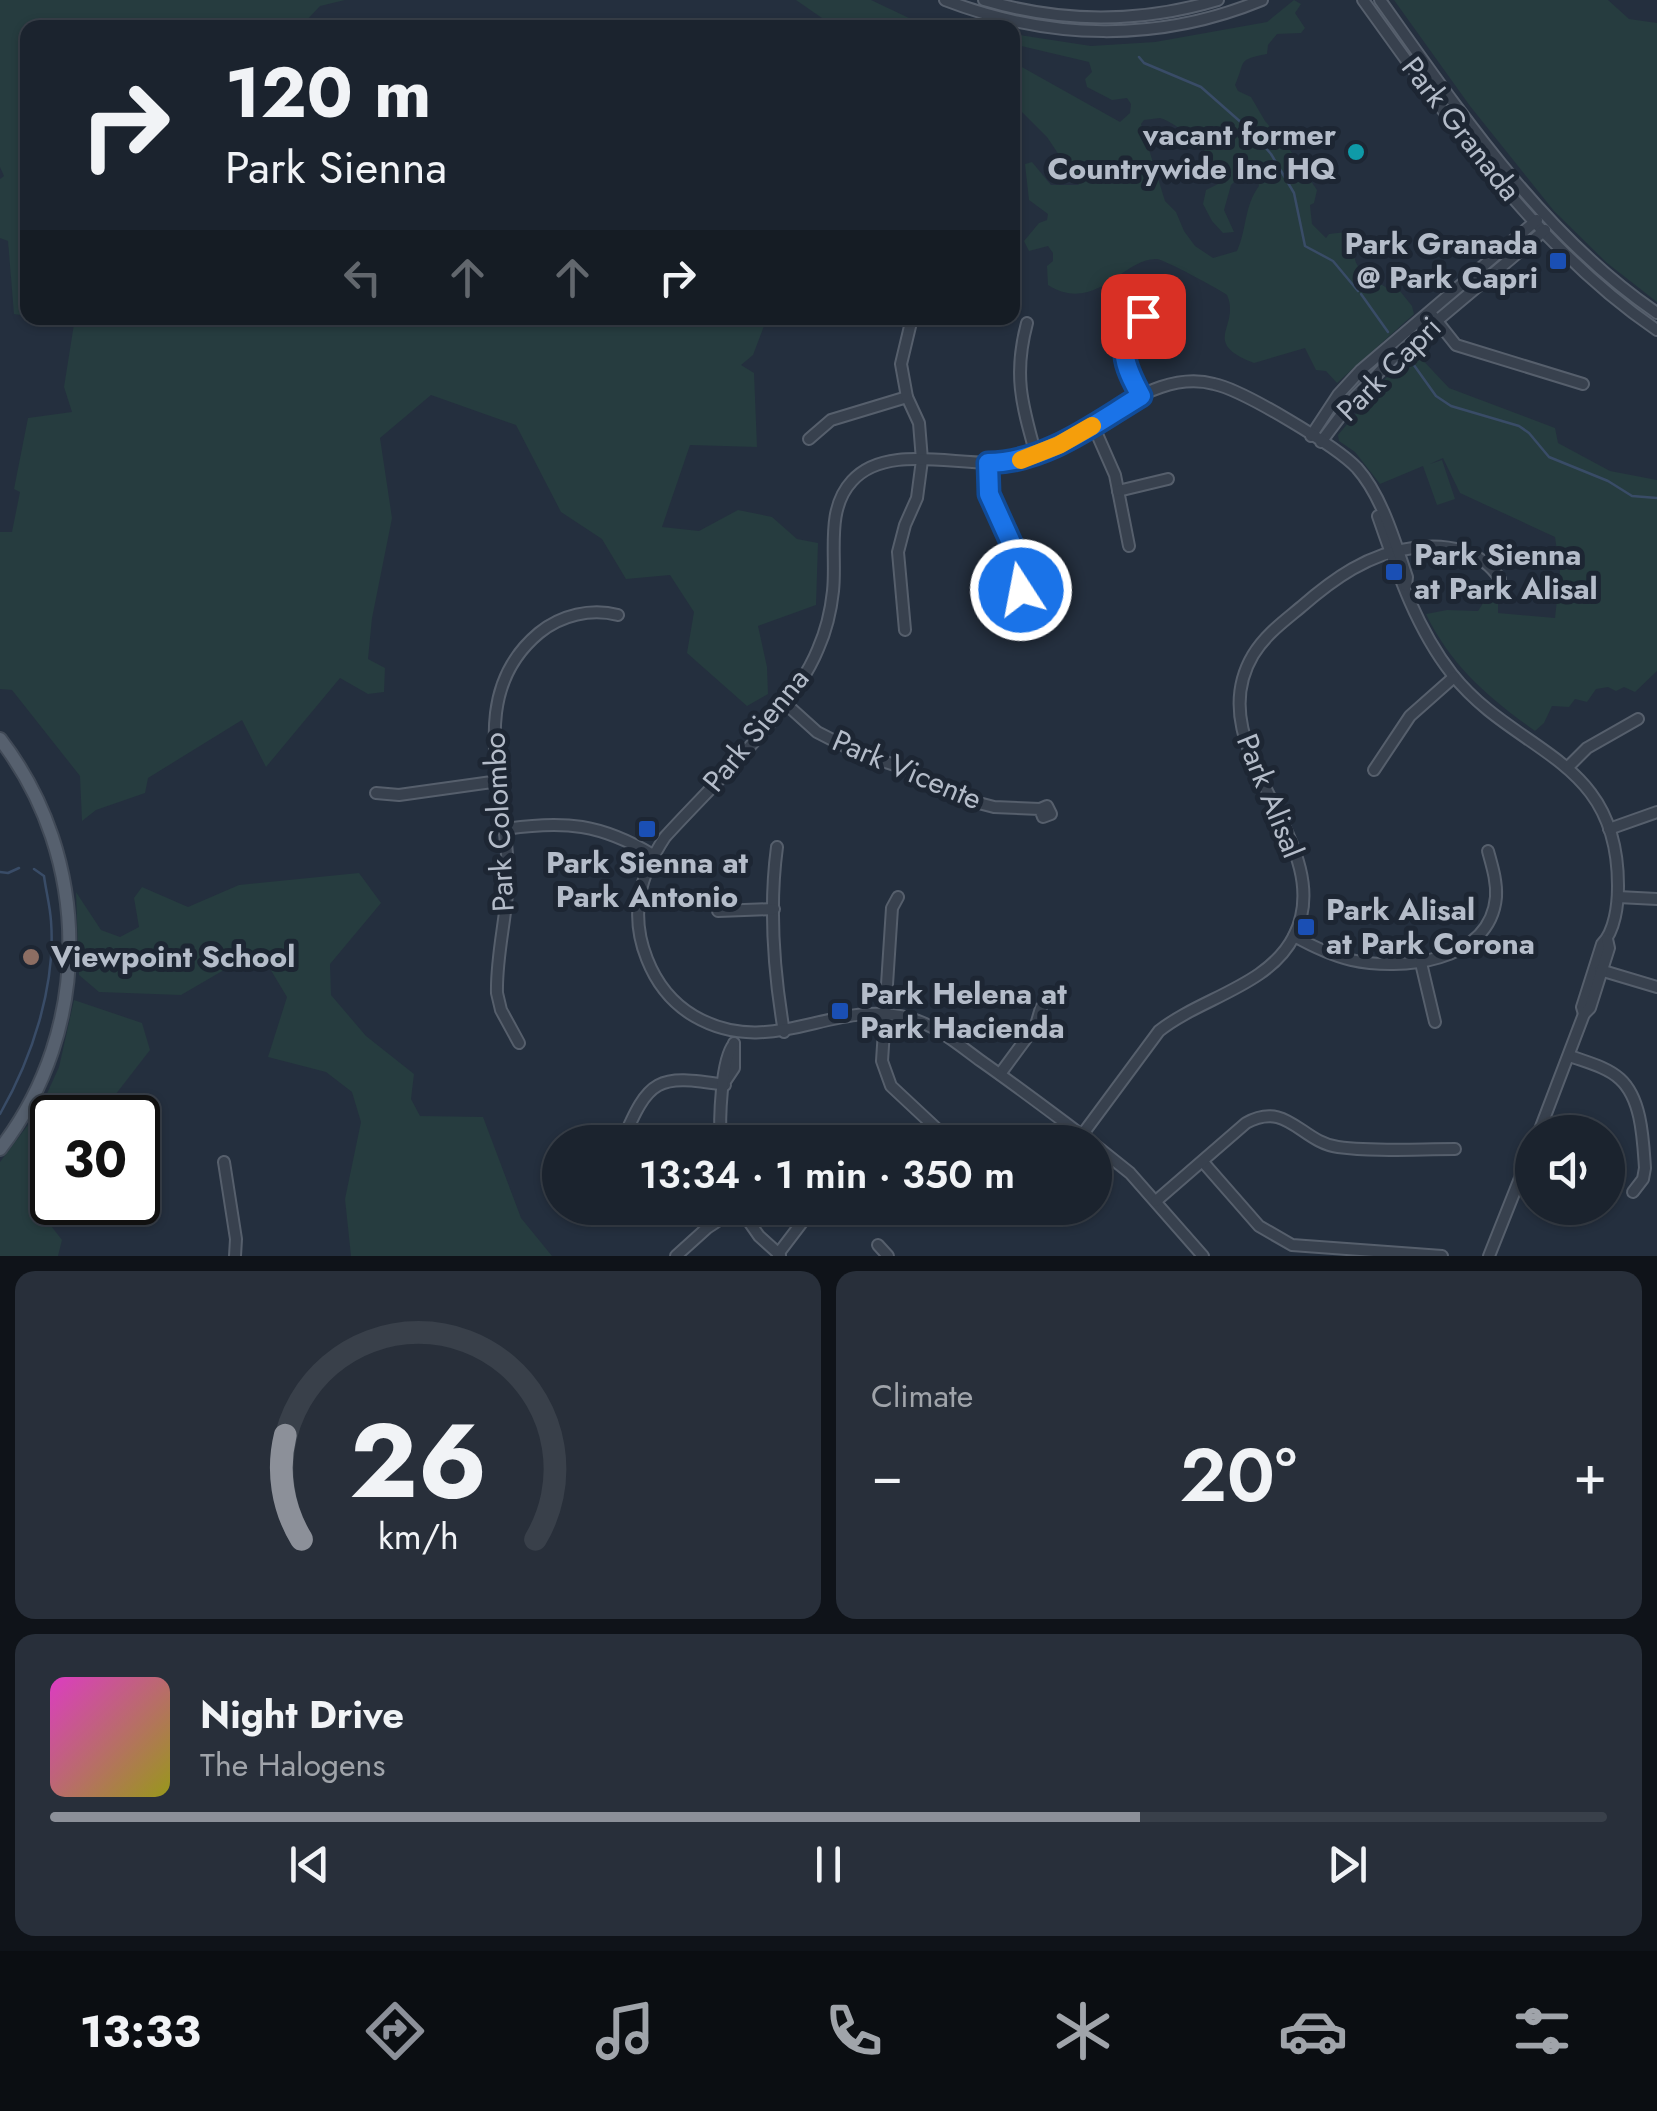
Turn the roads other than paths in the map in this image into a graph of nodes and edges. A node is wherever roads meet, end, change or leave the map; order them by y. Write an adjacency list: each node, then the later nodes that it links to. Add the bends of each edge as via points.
1 (944, 0): 7 (street)
2 (984, 0): 3 (street, via 1057,16 1109,18)
3 (1218, 0)
4 (1262, 0): 8 (street, via 1190,23 1113,32)
5 (1363, 0): 10 (street, Park Granada)
6 (1380, 0): 9 (street, Park Granada)
7 (1012, 20)
8 (1020, 22)
9 (1550, 218): 10 (street, Park Capri); 11 (street, Park Capri); 13 (street, Park Granada, via 1600,270)
10 (1535, 222): 11 (street, Park Granada); 14 (street, Park Capri)
11 (1543, 232): 14 (street, Park Capri); 17 (street, Park Granada, via 1613,299)
12 (1166, 313): 19 (street, via 1143,316 1124,342 1124,360)
13 (1657, 313)
14 (1432, 316): 18 (street, via 1456,345); 23 (street, Park Capri, via 1361,370 1338,396)
15 (1027, 323): 24 (street, via 1019,384)
16 (910, 325): 20 (street, via 901,364)
17 (1657, 330)
18 (1582, 384)
19 (1141, 396): 21 (street, Park Sienna); 23 (street, Park Sienna, via 1174,383 1216,384)
20 (907, 397): 22 (street, via 831,420); 25 (street, via 919,422)
21 (1093, 425): 24 (street, Park Sienna); 28 (street)
22 (809, 439)
23 (1316, 439): 30 (street, Park Sienna, via 1357,468)
24 (1036, 455): 26 (street, Park Sienna)
25 (922, 460): 26 (street, Park Sienna); 34 (street, via 898,552); 36 (street, Park Sienna, via 876,464 845,490 835,520 826,625)
26 (988, 463): 32 (street, via 989,494 1013,547)
27 (1168, 479): 28 (street)
28 (1118, 491): 29 (street)
29 (1129, 546)
30 (1394, 552): 31 (street, Park Alisal, via 1461,550 1492,566); 35 (street, Park Sienna, via 1418,619); 55 (street, Park Alisal, via 1336,576 1267,636 1241,686 1243,736 1299,869 1301,914)
31 (1500, 579)
32 (1021, 590)
33 (618, 616): 41 (street, Park Colombo, via 578,614 549,626 522,649 494,709)
34 (906, 630)
35 (1454, 676): 39 (street, Park Sienna, via 1502,721); 40 (street, via 1410,716)
36 (786, 704): 43 (street, Park Vicente, via 817,732 971,802); 49 (street, Park Sienna)
37 (1638, 719): 39 (street)
38 (0, 738): 74 (main road, via 34,791 55,841 70,949 51,1055)
39 (1569, 766): 46 (street, Park Sienna)
40 (1374, 770)
41 (498, 781): 42 (street); 45 (street, Park Colombo)
42 (376, 794)
43 (1040, 809)
44 (1657, 812): 46 (street)
45 (505, 829): 49 (street, via 594,827); 64 (street, Park Colombo, via 508,878 497,993)
46 (1609, 829): 51 (street, Park Sienna)
47 (777, 847): 53 (street)
48 (1488, 851): 56 (street, via 1496,899 1486,923 1460,948)
49 (653, 856): 63 (street, Park Sienna, via 637,906 657,982 690,1013)
50 (898, 897): 60 (street)
51 (1618, 898): 52 (street); 57 (street, Park Sienna)
52 (1657, 899)
53 (774, 909): 54 (street); 62 (street)
54 (718, 911)
55 (1294, 936): 56 (street, via 1353,960); 73 (street, via 1259,974 1159,1031)
56 (1421, 963): 61 (street)
57 (1598, 970): 58 (street); 65 (street, Park Sienna)
58 (1657, 986)
59 (1041, 1008): 66 (street, via 1036,1026)
60 (886, 1013): 62 (street); 66 (street, via 931,1026); 71 (street, via 885,1076)
61 (1435, 1022)
62 (784, 1032): 63 (street)
63 (735, 1038): 67 (street)
64 (519, 1043)
65 (1570, 1056): 68 (street, Park Sienna); 80 (street, via 1610,1071 1631,1094 1645,1168)
66 (1000, 1074): 72 (street)
67 (725, 1083): 69 (street, via 685,1079 656,1085); 70 (street)
68 (1546, 1115)
69 (630, 1125)
70 (722, 1125)
71 (932, 1125)
72 (1068, 1125)
73 (1099, 1125)
74 (0, 1149)
75 (1455, 1149): 78 (street, via 1339,1147 1272,1114 1246,1123)
76 (1112, 1159): 81 (street)
77 (224, 1162): 87 (street)
78 (1202, 1162): 81 (street); 91 (street, via 1259,1226 1292,1245)
79 (1515, 1190): 92 (street)
80 (1633, 1192)
81 (1156, 1201): 90 (street)
82 (712, 1225): 88 (street)
83 (750, 1225): 86 (street)
84 (801, 1225): 86 (street)
85 (878, 1245): 89 (street)
86 (779, 1255)
87 (235, 1256)
88 (676, 1256)
89 (888, 1256)
90 (1203, 1256)
91 (1442, 1256)
92 (1488, 1256)

